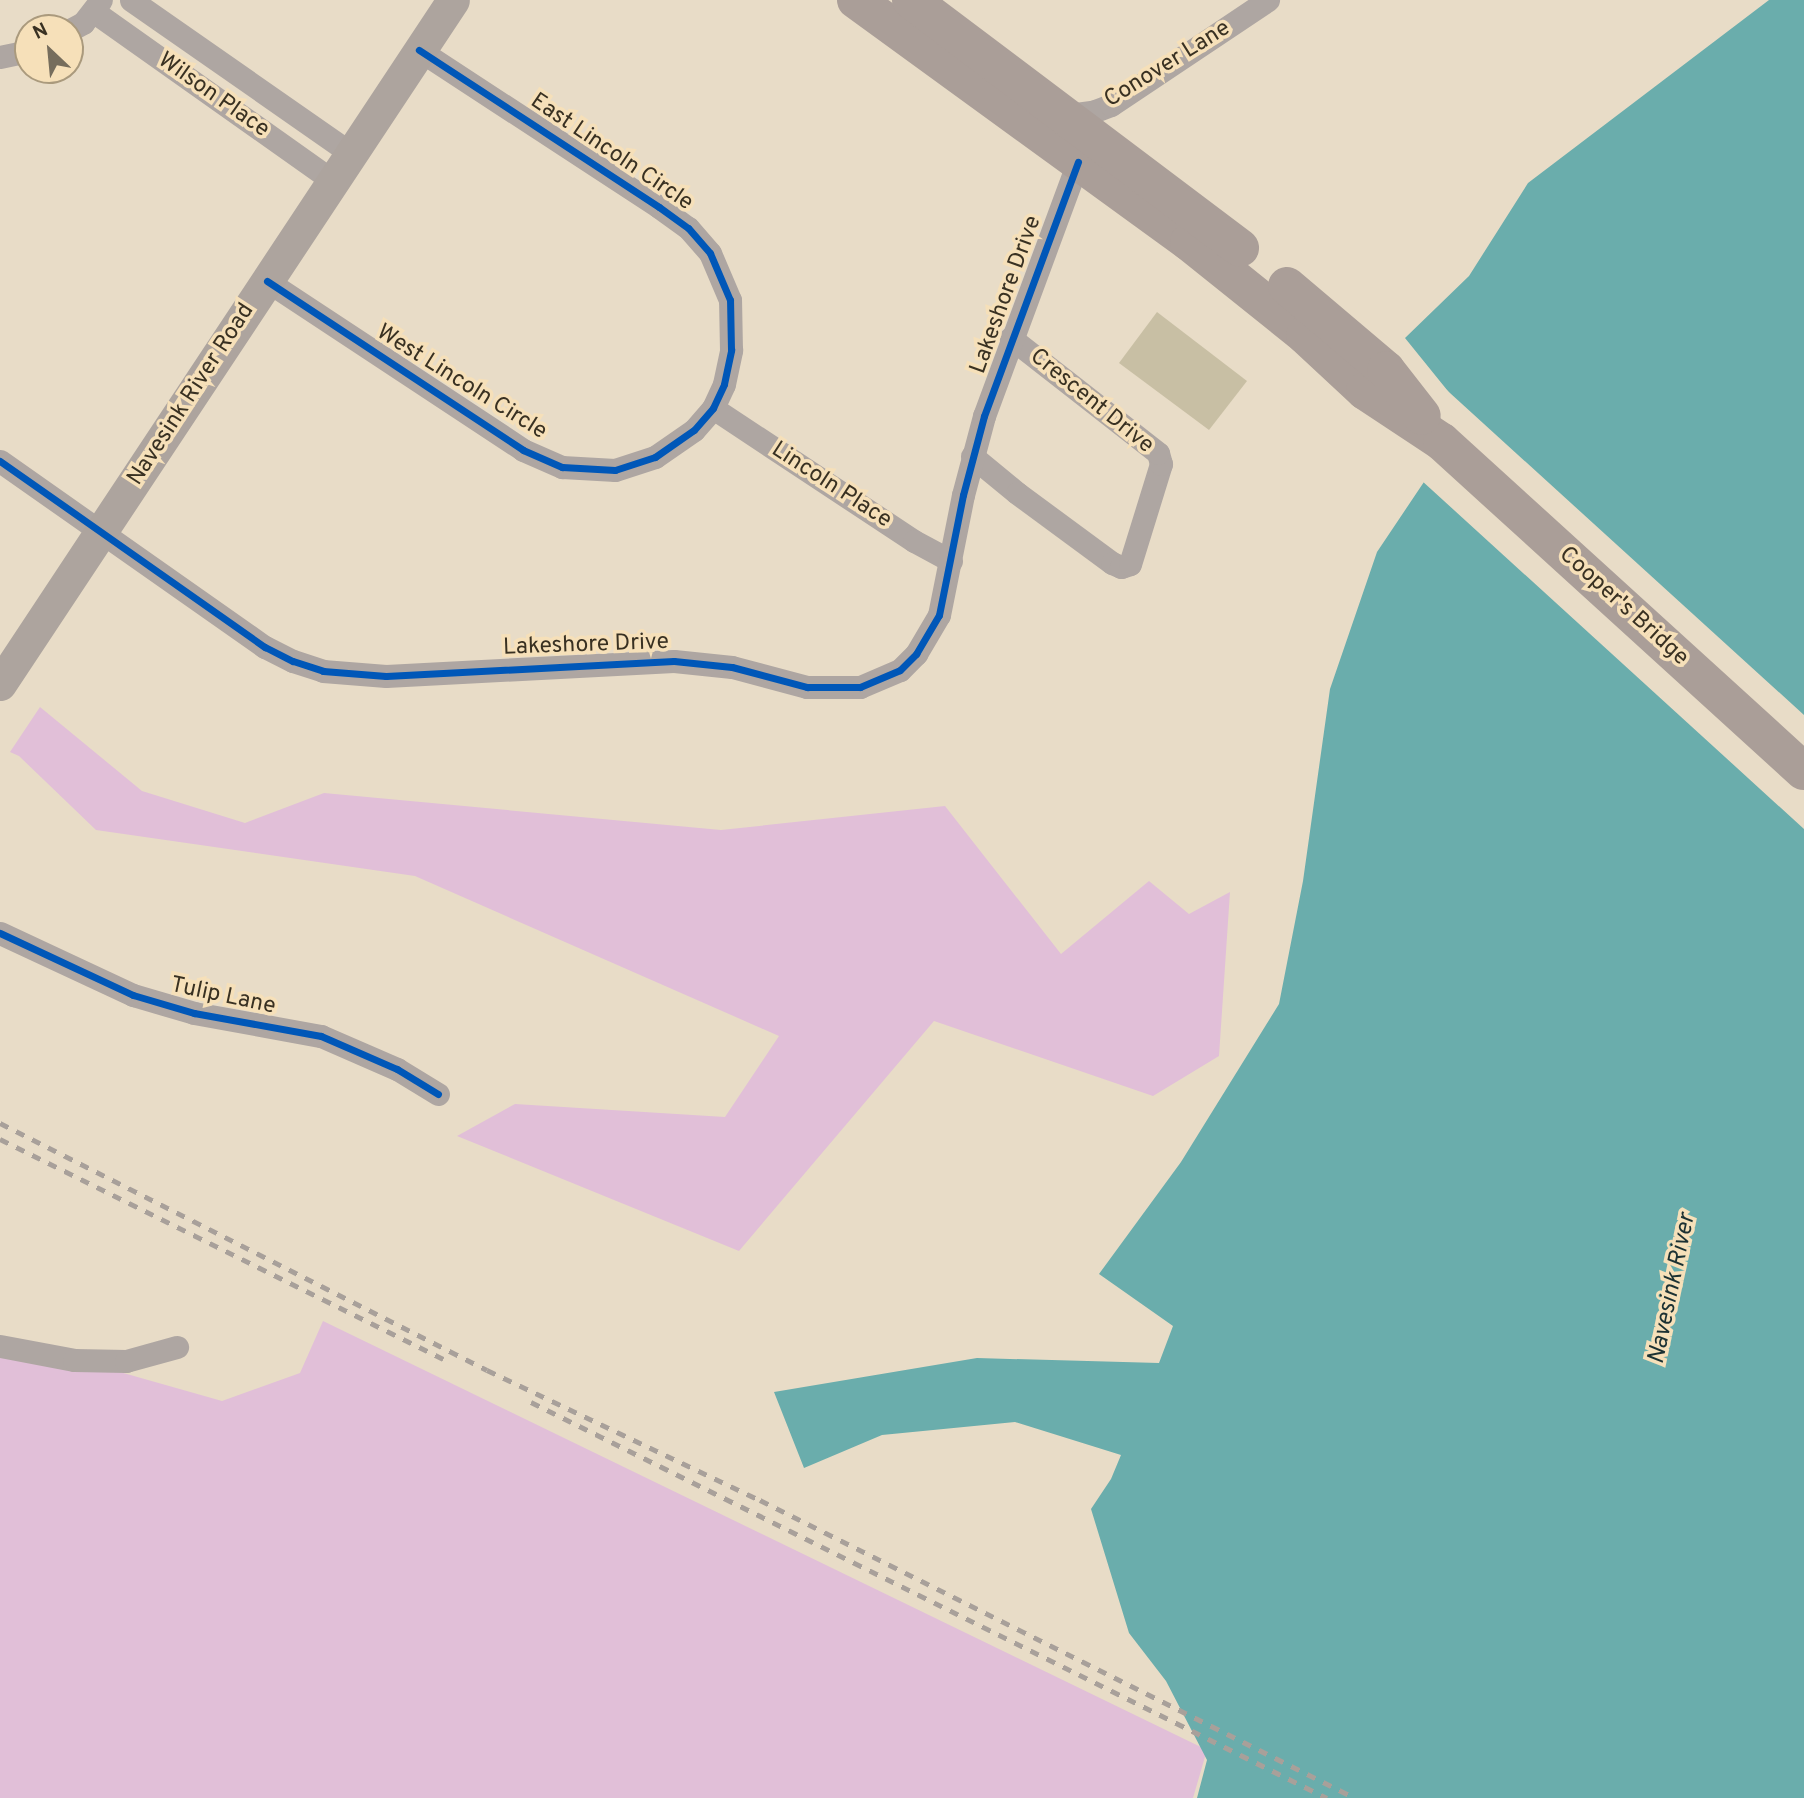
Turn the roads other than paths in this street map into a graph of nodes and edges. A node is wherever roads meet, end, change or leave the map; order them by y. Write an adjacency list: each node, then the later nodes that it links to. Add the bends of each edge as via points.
1 (131, 0): 10 (street, Wilson Place)
2 (453, 0): 7 (main road, Navesink River Road)
3 (856, 0): 9 (highway)
4 (911, 0): 8 (highway)
5 (1268, 0): 8 (street, Conover Lane, via 1111,105)
6 (97, 6): 10 (street, Wilson Place)
7 (419, 50): 10 (main road, Navesink River Road); 13 (street, East Lincoln Circle, via 659,207 688,228 710,253 730,300 731,350)
8 (1061, 116): 14 (highway, via 1191,210 1336,326 1386,370)
9 (1078, 162): 12 (street, Lakeshore Drive); 14 (highway, via 1249,288 1365,391)
10 (341, 167): 11 (main road, Navesink River Road)
11 (267, 281): 13 (street, West Lincoln Circle, via 523,450 562,467 615,470 655,457 694,430); 17 (main road, Navesink River Road)
12 (1012, 338): 15 (street, Lakeshore Drive); 15 (street, Crescent Drive, via 1158,453 1161,464 1130,564 1121,568 1112,563)
13 (713, 408): 18 (street, Lincoln Place)
14 (1442, 442): 20 (highway, Cooper's Bridge)
15 (972, 456): 18 (street, Lakeshore Drive)
16 (0, 461): 17 (street, Lakeshore Drive)
17 (101, 532): 18 (street, Lakeshore Drive, via 265,648 293,662 334,672 386,676 674,661 732,667 807,687 860,687 891,676 916,654 939,615); 19 (main road, Navesink River Road)
18 (951, 561)
19 (0, 684)
20 (1804, 771)
21 (0, 933): 22 (street, Tulip Lane, via 133,995 194,1013 321,1037 397,1069)
22 (438, 1094)
23 (0, 1346): 24 (street, via 74,1360 113,1361)
24 (177, 1347)

